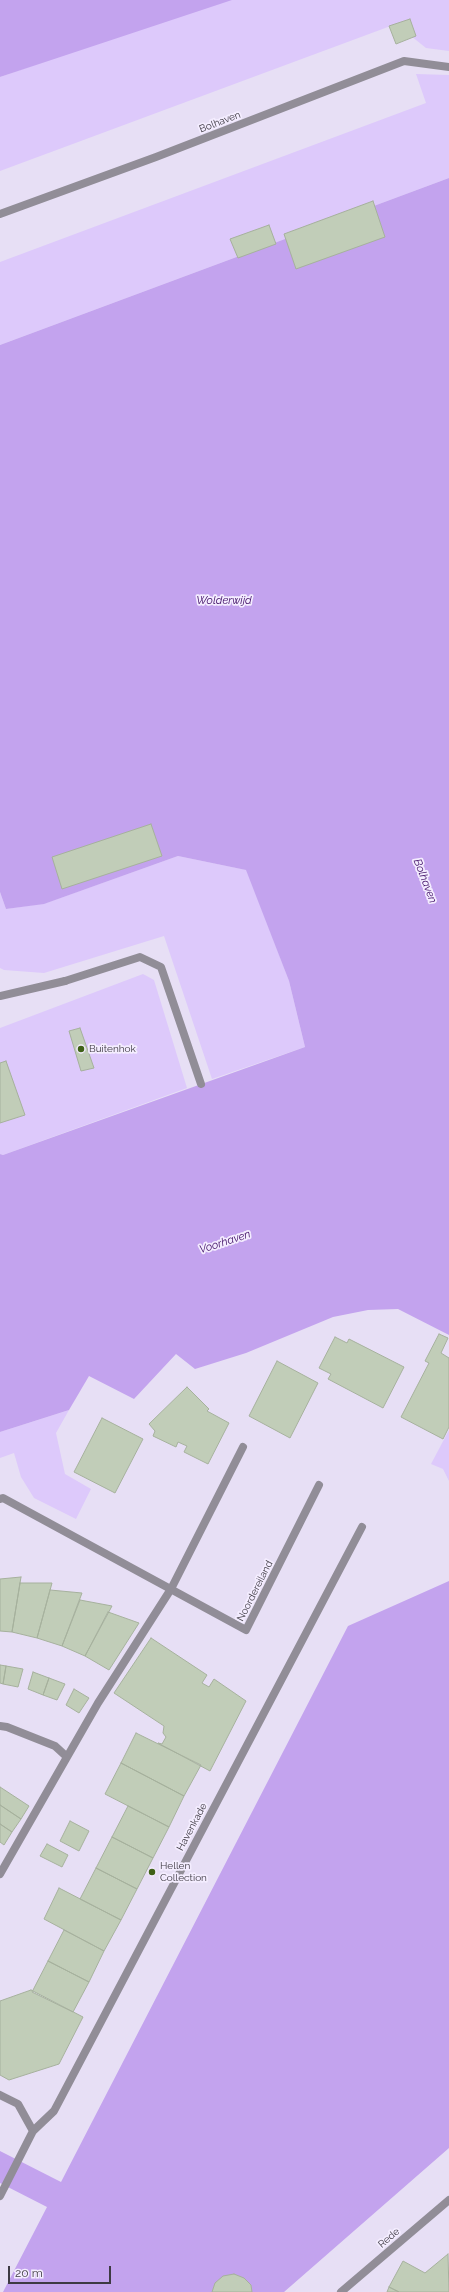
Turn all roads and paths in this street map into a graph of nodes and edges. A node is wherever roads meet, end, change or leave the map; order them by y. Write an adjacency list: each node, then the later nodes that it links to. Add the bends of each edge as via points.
1 (449, 67): 2 (street, Bolhaven, via 404,61)
2 (0, 214)
3 (0, 996): 4 (street, via 65,981 140,957 161,967)
4 (201, 1084)
5 (243, 1447): 9 (street)
6 (319, 1484): 9 (street, Noordereiland, via 246,1630)
7 (0, 1499): 9 (street, Noordereiland, via 3,1498)
8 (362, 1527): 14 (street, Havenkade, via 54,2111)
9 (171, 1589): 11 (street, via 98,1703)
10 (0, 1726): 11 (street, via 55,1746)
11 (67, 1757): 12 (street)
12 (0, 1874)
13 (0, 2095): 14 (street, via 18,2104)
14 (33, 2131): 15 (street, Havenkade)
15 (0, 2196)
16 (449, 2200): 17 (street, Rede)
17 (341, 2292)

